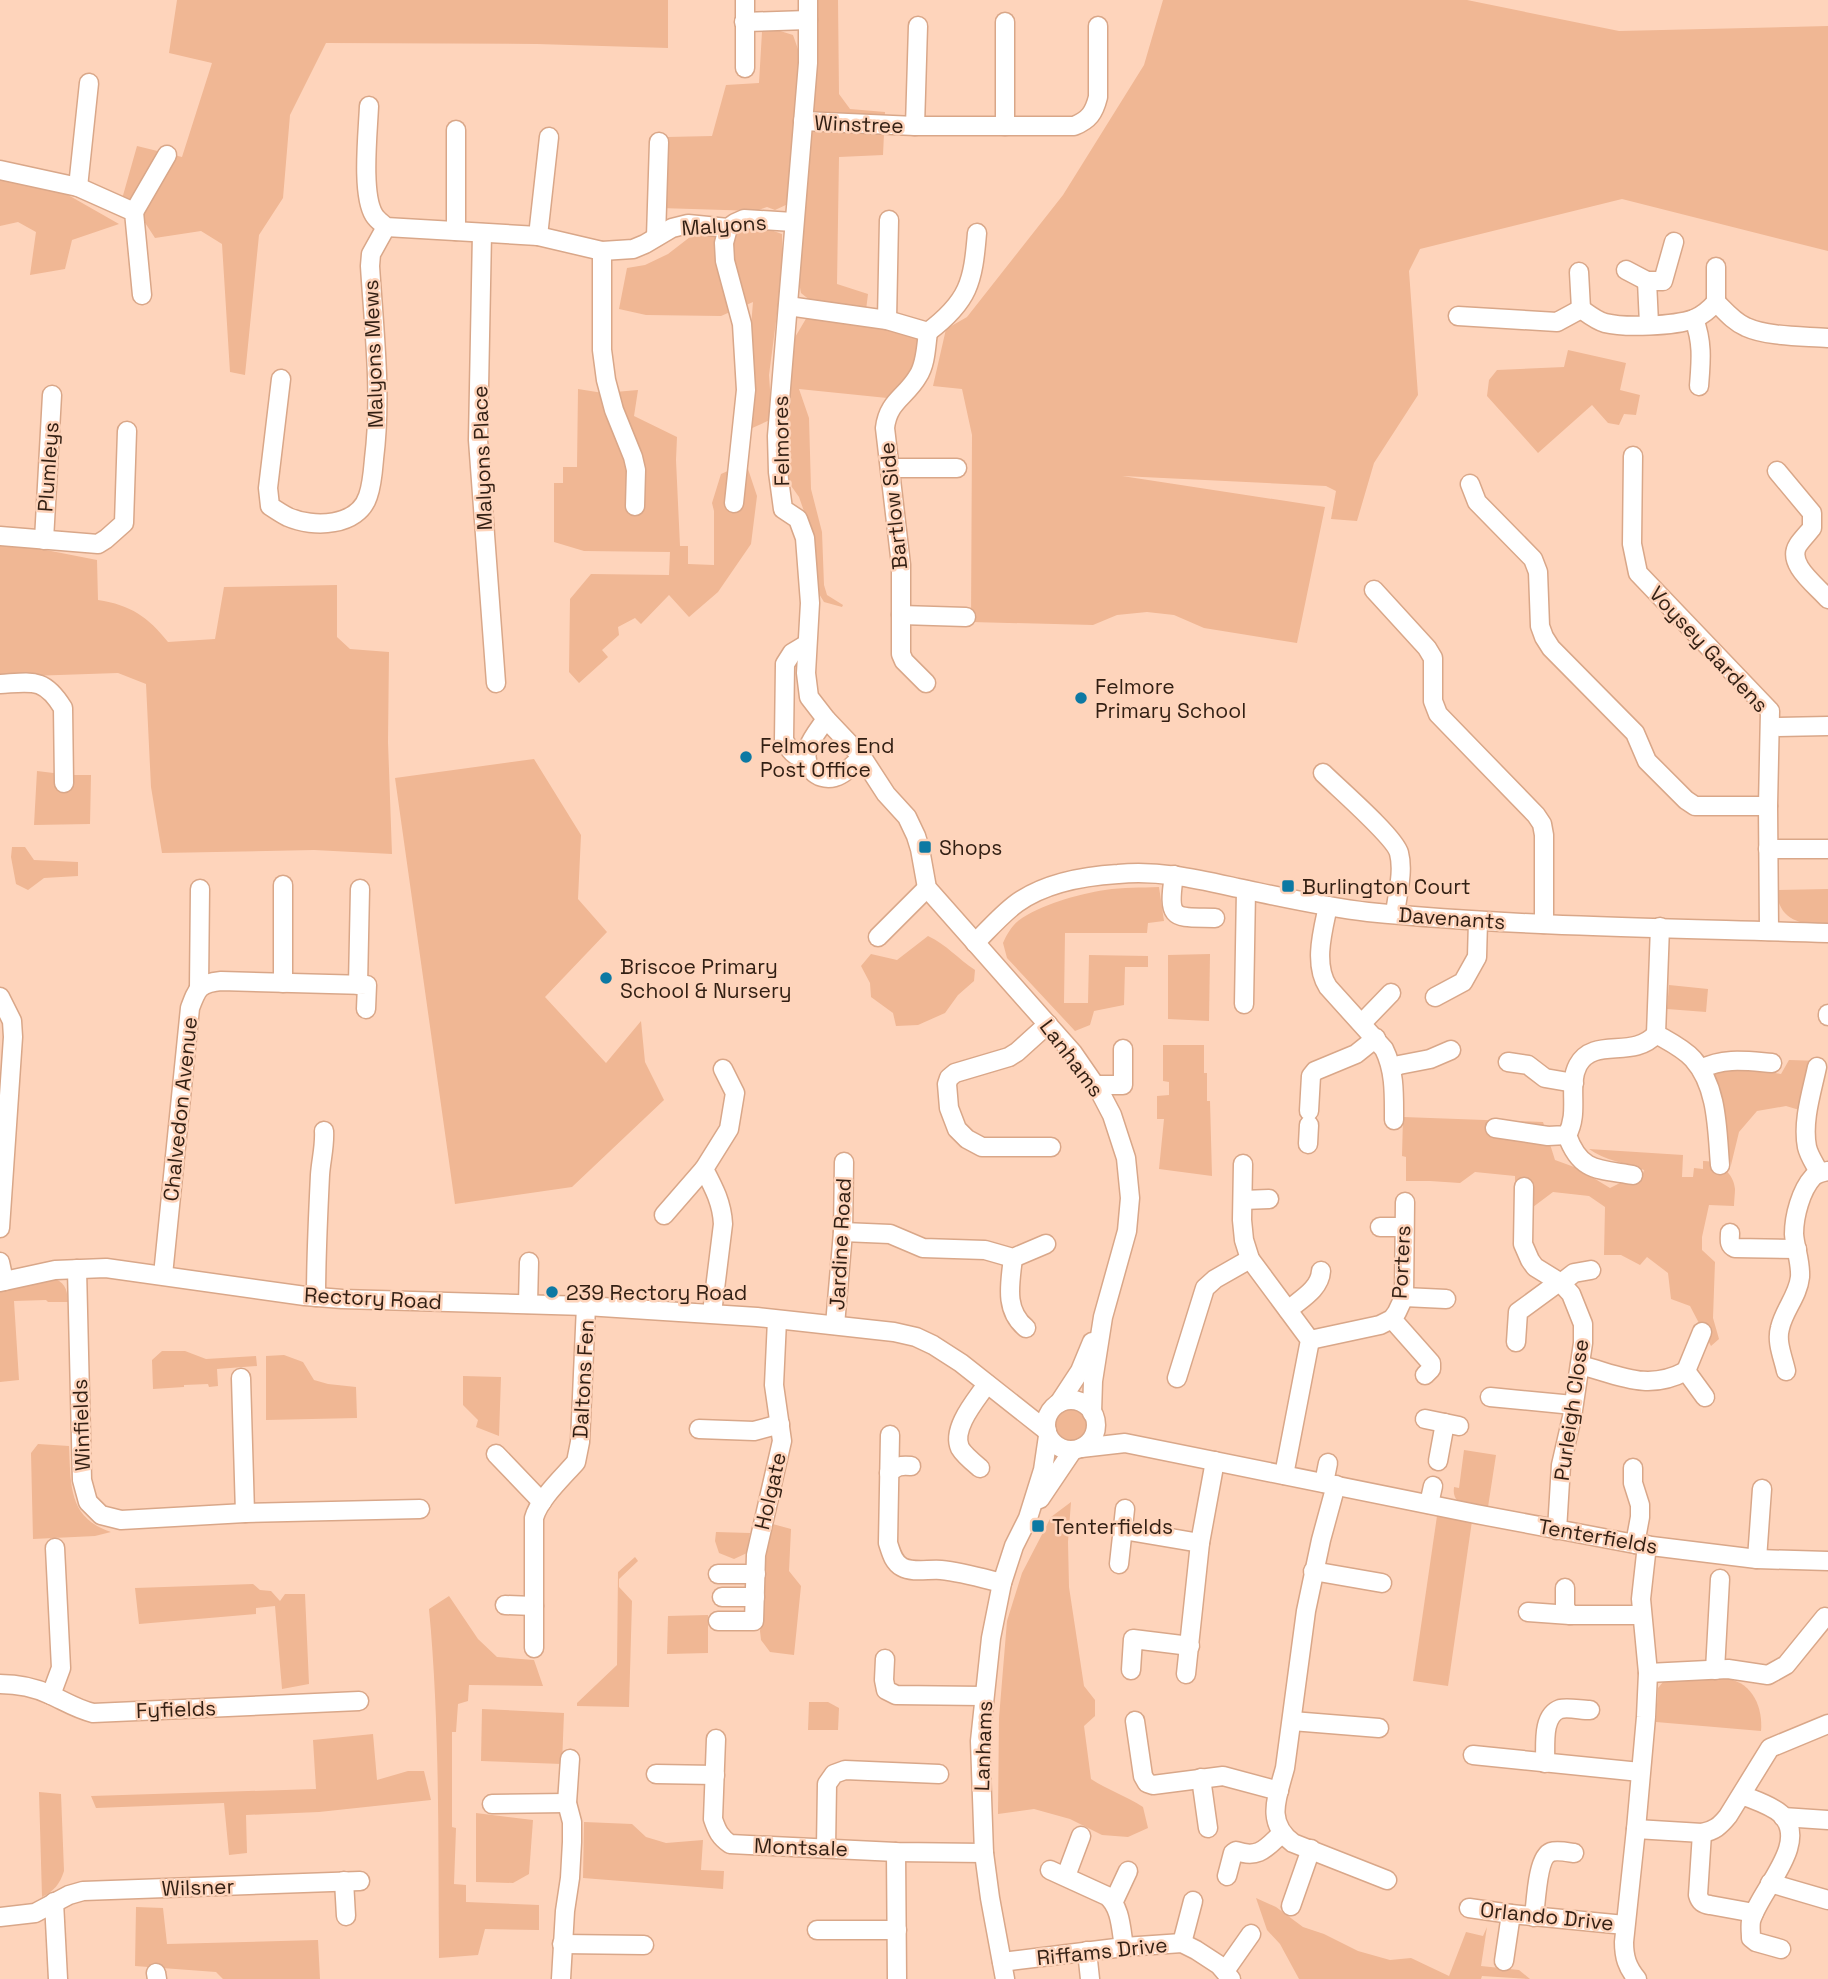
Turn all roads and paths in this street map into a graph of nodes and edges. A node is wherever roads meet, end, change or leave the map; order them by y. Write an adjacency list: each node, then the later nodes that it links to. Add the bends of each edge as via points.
1 (745, 0): 4 (street)
2 (808, 0): 3 (street, Felmores)
3 (808, 20): 4 (street); 11 (street, Felmores)
4 (744, 22): 8 (street)
5 (1005, 22): 13 (street)
6 (918, 26): 12 (street, Winstree)
7 (1098, 26): 13 (street, Winstree, via 1098,97 1091,116 1074,126)
8 (745, 68)
9 (89, 83): 19 (street)
10 (369, 106): 23 (street, via 368,202 374,217)
11 (803, 121): 12 (street, Winstree); 22 (street, Felmores)
12 (915, 126): 13 (street, Winstree)
13 (1005, 126)
14 (456, 130): 25 (street)
15 (550, 137): 28 (street)
16 (659, 142): 29 (street, Malyons)
17 (167, 155): 20 (street)
18 (0, 170): 19 (street)
19 (78, 187): 20 (street)
20 (134, 212): 36 (street)
21 (889, 220): 42 (street)
22 (793, 222): 24 (street, Malyons, via 744,219); 38 (street, Felmores)
23 (386, 227): 25 (street, Malyons); 46 (street, Malyons Mews, via 371,254 370,266 378,395 372,479 362,508 342,521 307,522 270,506 268,488)
24 (729, 228): 29 (street, Malyons, via 688,224); 55 (street, via 723,243 742,324 746,390)
25 (456, 232): 26 (street, Malyons)
26 (482, 233): 28 (street, Malyons); 64 (street, Malyons Place, via 478,440)
27 (977, 233): 44 (street, via 970,285 959,305)
28 (538, 236): 31 (street, Malyons)
29 (656, 237): 31 (street, Malyons, via 634,249)
30 (1674, 242): 35 (street, via 1663,281)
31 (602, 251): 56 (street, via 602,350 614,410 636,470)
32 (1716, 267): 37 (street)
33 (1626, 270): 35 (street)
34 (1579, 272): 39 (street)
35 (1647, 281): 43 (street)
36 (142, 295)
37 (1716, 302): 41 (street); 45 (street, via 1745,327 1757,331)
38 (788, 306): 42 (street); 63 (street, Felmores, via 777,423 778,472 783,509 798,519 804,538 810,603)
39 (1581, 309): 40 (street, via 1557,322); 43 (street, via 1602,323)
40 (1458, 316)
41 (1694, 319): 43 (street); 47 (street, via 1700,335)
42 (887, 320): 44 (street)
43 (1649, 324)
44 (929, 332): 51 (street, Bartlow Side, via 917,379 886,416)
45 (1828, 338)
46 (281, 379)
47 (1699, 386)
48 (52, 395): 58 (street, Plumleys)
49 (128, 431): 58 (street, Plumleys, via 124,523 98,544)
50 (1633, 456): 69 (street, Voysey Gardens, via 1632,552 1637,572 1764,704 1770,711)
51 (890, 468): 52 (street); 61 (street, Bartlow Side, via 901,565)
52 (957, 468)
53 (1777, 471): 60 (street, via 1812,513 1812,528 1794,555 1796,564)
54 (1470, 484): 74 (street, via 1477,502 1533,559 1538,572 1540,626 1551,648 1635,733 1647,761 1695,806)
55 (734, 503)
56 (635, 506)
57 (0, 536): 58 (street, Plumleys)
58 (44, 540)
59 (1374, 590): 87 (street, via 1433,658 1433,701 1438,714 1542,824)
60 (1828, 598)
61 (901, 615): 62 (street); 66 (street, Bartlow Side, via 901,654)
62 (966, 617)
63 (807, 644): 67 (street, Felmores, via 808,697); 71 (street, via 785,664 784,740 796,757)
64 (496, 683)
65 (0, 684): 73 (street, via 34,682 57,698 63,708)
66 (926, 684)
67 (826, 719): 70 (street, Felmores); 71 (street)
68 (1828, 726): 69 (street)
69 (1771, 727): 74 (street, Voysey Gardens)
70 (862, 757): 71 (street, via 843,773 824,778 812,771); 79 (street, Felmores, via 916,836)
71 (806, 760)
72 (1323, 773): 84 (street, via 1399,851)
73 (64, 783)
74 (1768, 806): 75 (street, Voysey Gardens)
75 (1768, 849): 76 (street); 89 (street, Voysey Gardens)
76 (1828, 849)
77 (1174, 875): 82 (street, Davenants); 85 (street, via 1174,913); 92 (street, Davenants, via 1116,874 1051,886 1018,902)
78 (283, 886): 93 (street)
79 (927, 888): 91 (street); 92 (street, Felmores)
80 (200, 889): 95 (street)
81 (360, 889): 94 (street)
82 (1246, 890): 83 (street, Davenants); 99 (street)
83 (1328, 906): 84 (street, Davenants); 101 (street, via 1320,955 1322,977)
84 (1395, 914): 86 (street, Davenants)
85 (1215, 918)
86 (1478, 921): 87 (street, Davenants); 98 (street, via 1482,963 1464,982)
87 (1544, 924): 88 (street, Davenants)
88 (1660, 927): 89 (street, Davenants); 103 (street)
89 (1769, 931): 90 (street, Davenants)
90 (1828, 933)
91 (878, 937)
92 (975, 943): 102 (street, Lanhams)
93 (283, 983): 94 (street, Chalvedon Avenue); 95 (street, Chalvedon Avenue, via 221,981)
94 (363, 985): 100 (street)
95 (198, 988): 146 (street, Chalvedon Avenue, via 190,1008)
96 (1391, 993): 101 (street)
97 (0, 997): 134 (street, via 12,1021 13,1037)
98 (1435, 997)
99 (1244, 1004)
100 (366, 1009)
101 (1362, 1023): 104 (street)
102 (1048, 1024): 114 (street, Lanhams); 120 (street, via 1009,1057 954,1073 946,1093 957,1129 982,1147)
103 (1656, 1034): 112 (street); 113 (street, via 1638,1046 1590,1053 1578,1066)
104 (1376, 1038): 111 (street); 119 (street, via 1356,1054 1311,1076)
105 (1123, 1048): 114 (street, via 1122,1085)
106 (1451, 1050): 111 (street)
107 (1508, 1062): 113 (street, via 1528,1065 1545,1078)
108 (1772, 1063): 112 (street, via 1728,1060)
109 (1817, 1067): 125 (street, via 1806,1146)
110 (723, 1069): 124 (street, via 735,1093 729,1129)
111 (1392, 1069): 115 (street)
112 (1701, 1069): 123 (street, via 1715,1109)
113 (1574, 1083): 117 (street)
114 (1096, 1085): 156 (street, Lanhams, via 1126,1158 1130,1198)
115 (1394, 1119)
116 (1496, 1128): 117 (street, via 1548,1136)
117 (1569, 1130): 126 (street, via 1579,1160)
118 (324, 1131): 149 (street)
119 (1308, 1144)
120 (1051, 1147)
121 (844, 1162): 135 (street, Jardine Road)
122 (1243, 1164): 129 (street)
123 (1720, 1166)
124 (704, 1170): 131 (street); 155 (street, via 718,1197 723,1224)
125 (1824, 1172): 138 (street, via 1812,1178 1798,1210 1794,1227)
126 (1633, 1175)
127 (1524, 1186): 148 (street, Purleigh Close, via 1523,1244 1535,1267)
128 (1269, 1199): 129 (street)
129 (1243, 1200): 140 (street)
130 (1405, 1202): 133 (street, Porters)
131 (664, 1215)
132 (1380, 1227): 133 (street)
133 (1404, 1227): 150 (street, Porters)
134 (0, 1228)
135 (843, 1232): 139 (street, via 890,1234 923,1248 985,1250); 159 (street, Jardine Road)
136 (1730, 1233): 138 (street, via 1735,1248)
137 (1046, 1244): 139 (street)
138 (1797, 1249): 165 (street, via 1800,1276 1780,1327)
139 (1013, 1258): 160 (street, via 1011,1309)
140 (1250, 1259): 154 (street); 171 (street, via 1205,1288)
141 (0, 1262): 147 (street)
142 (528, 1262): 152 (street)
143 (77, 1269): 146 (street, Rectory Road); 147 (street, Rectory Road); 200 (street, Winfields, via 82,1480 88,1502 101,1515 121,1520)
144 (1591, 1270): 148 (street)
145 (1321, 1271): 154 (street, via 1317,1286)
146 (163, 1275): 149 (street, Rectory Road)
147 (2, 1281)
148 (1560, 1282): 164 (street, via 1518,1312); 166 (street, Purleigh Close, via 1571,1294 1583,1324)
149 (316, 1297): 152 (street, Rectory Road)
150 (1404, 1297): 151 (street); 158 (street, Porters)
151 (1446, 1299)
152 (528, 1304): 153 (street, Rectory Road)
153 (586, 1306): 155 (street, Rectory Road); 197 (street, Daltons Fen, via 578,1457)
154 (1288, 1310): 162 (street)
155 (712, 1313): 157 (street, Rectory Road)
156 (1103, 1317): 176 (street, Lanhams, via 1080,1371); 178 (street, Lanhams, via 1093,1381)
157 (777, 1320): 159 (street, Rectory Road); 180 (street, Holgate, via 773,1373)
158 (1392, 1320): 162 (street, Porters); 169 (street, via 1431,1363)
159 (835, 1325): 172 (street, Rectory Road, via 916,1337)
160 (1026, 1328)
161 (1702, 1332): 167 (street)
162 (1310, 1340): 194 (street)
163 (1762, 1341): 165 (street)
164 (1516, 1342)
165 (1780, 1347): 168 (street)
166 (1580, 1365): 167 (street, via 1649,1383); 177 (street, Purleigh Close)
167 (1686, 1371): 174 (street)
168 (1786, 1371)
169 (1425, 1375)
170 (241, 1378): 200 (street)
171 (1177, 1378)
172 (987, 1384): 175 (street, Rectory Road); 191 (street, via 959,1435 960,1449)
173 (1490, 1397): 177 (street)
174 (1705, 1397)
175 (1015, 1405): 176 (street, via 1032,1409); 182 (street, Rectory Road)
176 (1056, 1405): 178 (street, via 1080,1402); 182 (street, via 1047,1416)
177 (1573, 1405): 203 (street, Purleigh Close, via 1561,1465)
178 (1094, 1418): 184 (street, Tenterfields); 185 (street, via 1092,1438)
179 (1425, 1419): 188 (street, via 1452,1425)
180 (780, 1424): 181 (street, via 754,1431); 212 (street, Holgate, via 782,1441 760,1532)
181 (698, 1429)
182 (1047, 1434): 185 (street, via 1061,1448); 201 (street, Lanhams, via 1043,1470)
183 (890, 1435): 193 (street)
184 (1125, 1443): 185 (street, Tenterfields); 187 (street, Tenterfields)
185 (1077, 1449): 201 (street, Lanhams)
186 (496, 1454): 197 (street)
187 (1215, 1461): 194 (street, Tenterfields); 204 (street)
188 (1437, 1461)
189 (1328, 1464): 195 (street)
190 (911, 1466): 193 (street, via 901,1465)
191 (980, 1468)
192 (1633, 1468): 205 (street)
193 (889, 1473): 214 (street, via 888,1543 896,1562 913,1570 939,1570)
194 (1284, 1475): 195 (street, Tenterfields)
195 (1330, 1484): 203 (street, Tenterfields, via 1431,1495); 210 (street)
196 (1762, 1489): 207 (street)
197 (542, 1502): 220 (street, Daltons Fen, via 534,1518)
198 (1125, 1508): 202 (street)
199 (420, 1509): 200 (street, Winfields)
200 (244, 1513)
201 (1028, 1518): 214 (street, Lanhams)
202 (1123, 1530): 204 (street); 209 (street)
203 (1557, 1530): 205 (street, Tenterfields)
204 (1200, 1544): 226 (street)
205 (1641, 1544): 207 (street, Tenterfields); 223 (street)
206 (55, 1548): 234 (street, via 61,1668)
207 (1757, 1559): 208 (street, Tenterfields)
208 (1828, 1561)
209 (1119, 1564)
210 (1313, 1571): 215 (street); 239 (street)
211 (718, 1574): 212 (street)
212 (756, 1574): 218 (street, Holgate)
213 (1720, 1579): 230 (street)
214 (1002, 1583): 235 (street, Lanhams)
215 (1382, 1583)
216 (1564, 1588): 222 (street)
217 (722, 1597): 218 (street)
218 (755, 1597): 225 (street, Holgate, via 754,1621)
219 (505, 1605): 220 (street)
220 (534, 1606): 227 (street, Daltons Fen)
221 (1528, 1612): 222 (street)
222 (1570, 1615): 223 (street)
223 (1641, 1615): 231 (street)
224 (1825, 1617): 230 (street, via 1776,1672 1762,1675)
225 (718, 1621)
226 (1190, 1646): 229 (street, via 1133,1639); 232 (street)
227 (534, 1648)
228 (885, 1659): 235 (street, via 886,1690 896,1695)
229 (1131, 1670)
230 (1722, 1670): 231 (street)
231 (1648, 1673): 246 (street)
232 (1186, 1674)
233 (0, 1684): 234 (street, Fyfields, via 31,1687)
234 (51, 1695): 236 (street, Fyfields, via 93,1713)
235 (984, 1696): 265 (street, Lanhams, via 980,1753)
236 (359, 1701)
237 (1590, 1710): 245 (street, via 1562,1708 1552,1714)
238 (1135, 1721): 250 (street, via 1147,1783)
239 (1292, 1721): 241 (street); 251 (street)
240 (1828, 1724): 252 (street, via 1770,1748)
241 (1379, 1728)
242 (716, 1739): 249 (street, Montsale)
243 (1473, 1755): 245 (street)
244 (570, 1759): 253 (street)
245 (1545, 1763): 246 (street)
246 (1640, 1772): 258 (street)
247 (656, 1774): 249 (street)
248 (939, 1774): 262 (street, via 845,1770 834,1774 827,1784)
249 (715, 1776): 262 (street, Montsale, via 713,1819 722,1839 730,1844)
250 (1201, 1778): 251 (street, via 1223,1776); 257 (street)
251 (1279, 1791): 260 (street, via 1275,1815)
252 (1742, 1795): 255 (street); 259 (street, via 1720,1826)
253 (567, 1803): 254 (street); 286 (street, via 572,1842)
254 (492, 1804)
255 (1783, 1816): 256 (street); 270 (street, via 1791,1834 1790,1845)
256 (1828, 1820)
257 (1208, 1828)
258 (1636, 1829): 259 (street); 282 (street)
259 (1702, 1833): 277 (street, via 1700,1900)
260 (1281, 1834): 263 (street); 268 (street, via 1255,1855 1233,1853)
261 (1080, 1836): 272 (street, via 1058,1873)
262 (826, 1848): 264 (street, Montsale)
263 (1311, 1849): 269 (street); 275 (street)
264 (896, 1852): 265 (street, Montsale); 284 (street)
265 (984, 1853): 293 (street, Lanhams)
266 (1574, 1853): 281 (street, via 1547,1854)
267 (1128, 1871): 272 (street)
268 (1227, 1876)
269 (1388, 1880)
270 (1770, 1883): 271 (street); 277 (street)
271 (1828, 1900)
272 (1114, 1901): 289 (street)
273 (1193, 1901): 287 (street)
274 (54, 1902): 279 (street, Wilsner, via 83,1891 352,1881); 280 (street, Wilsner, via 35,1913); 295 (street)
275 (1291, 1906)
276 (1469, 1908): 278 (street, Orlando Drive)
277 (1754, 1913): 290 (street, via 1751,1938)
278 (1511, 1914): 281 (street, Orlando Drive); 292 (street)
279 (346, 1916)
280 (0, 1917)
281 (1534, 1917): 282 (street, Orlando Drive)
282 (1625, 1925): 299 (street, via 1624,1953)
283 (817, 1930): 284 (street)
284 (897, 1930): 297 (street)
285 (1251, 1934): 294 (street)
286 (562, 1944): 288 (street); 296 (street)
287 (1182, 1944): 289 (street, Riffams Drive); 294 (street, Riffams Drive)
288 (644, 1945)
289 (1125, 1947): 291 (street, Riffams Drive)
290 (1781, 1949)
291 (1087, 1951): 293 (street, Riffams Drive); 298 (street)
292 (1504, 1961)
293 (1004, 1971)
294 (1228, 1975)
295 (58, 1979)
296 (561, 1979)
297 (897, 1979)
298 (1090, 1979)
299 (1637, 1979)

